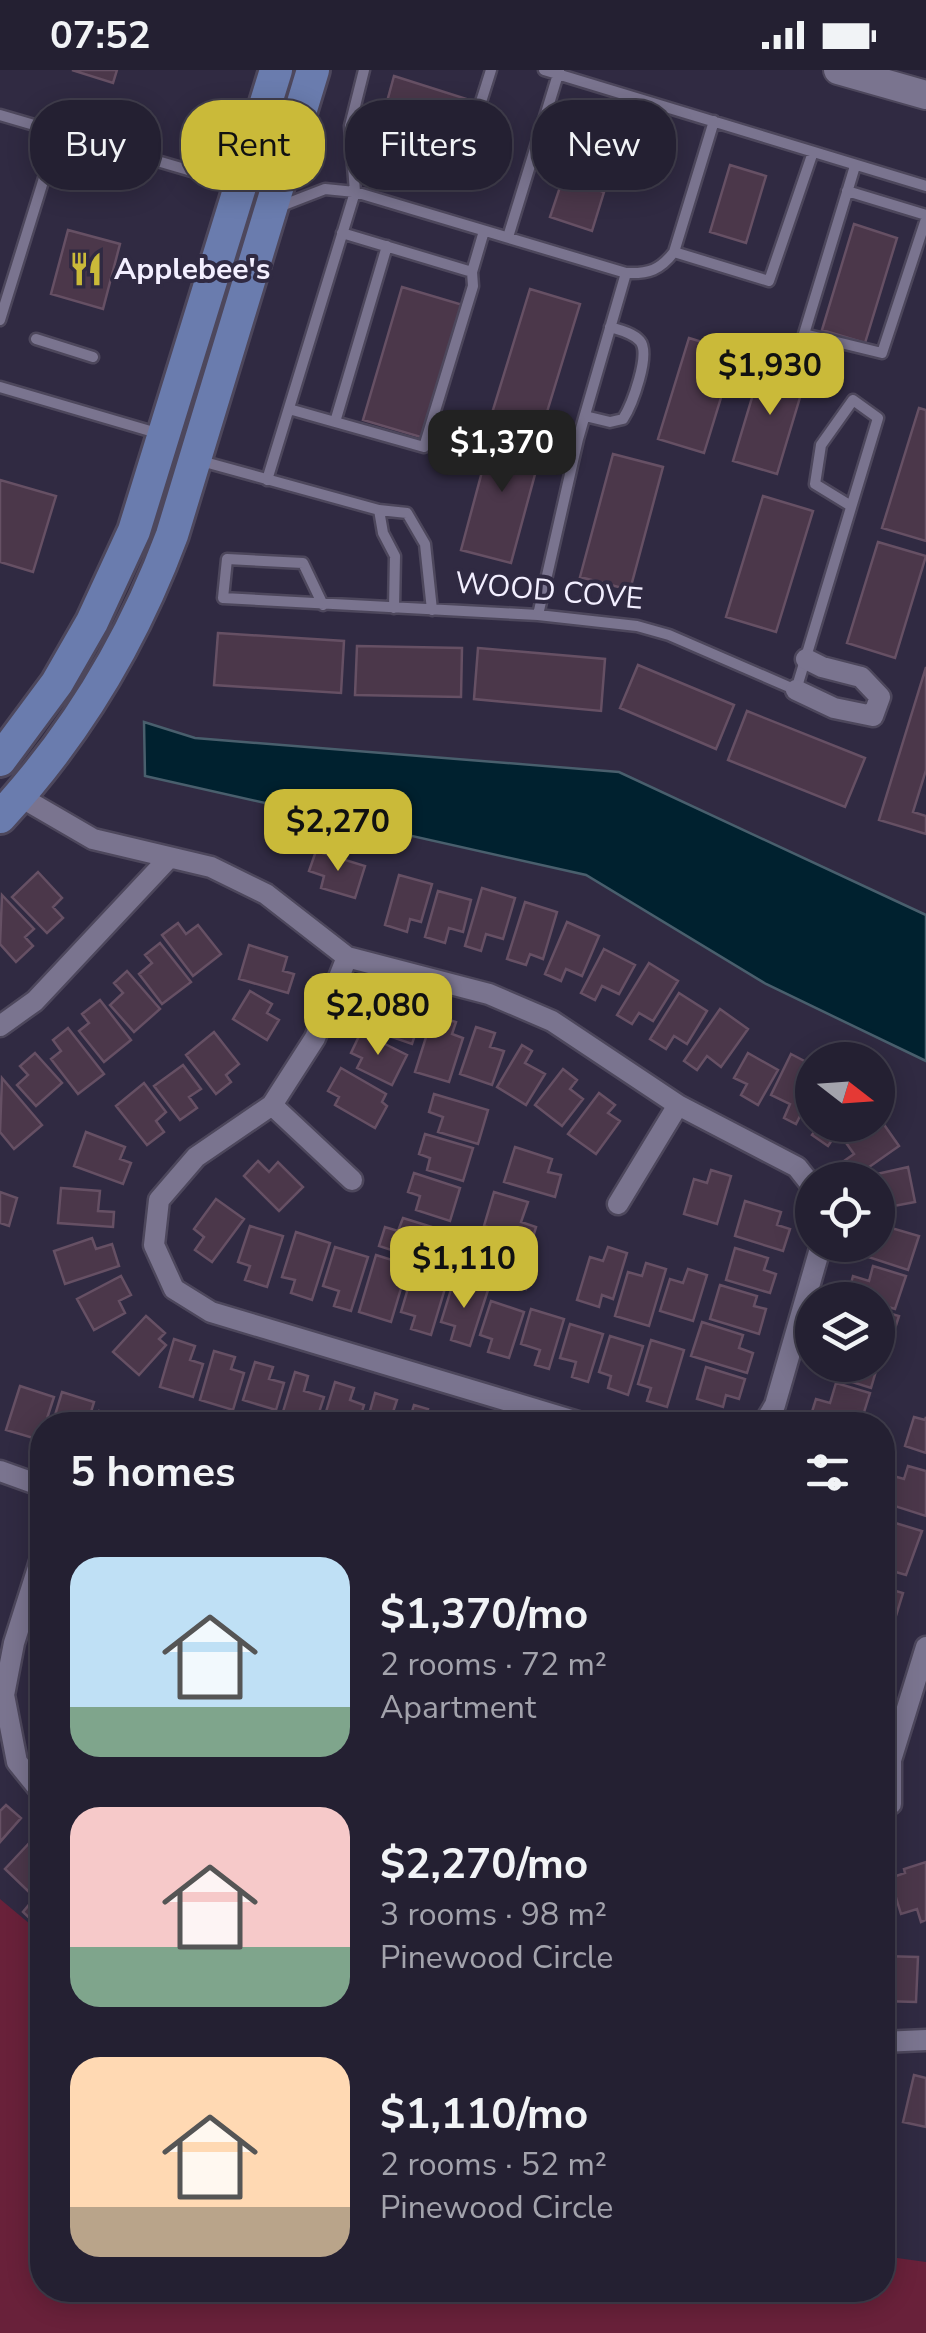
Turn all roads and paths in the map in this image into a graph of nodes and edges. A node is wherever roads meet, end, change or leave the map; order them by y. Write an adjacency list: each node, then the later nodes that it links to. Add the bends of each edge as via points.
1 (276, 70): 11 (main road)
2 (313, 70): 30 (main road)
3 (364, 70): 12 (lane)
4 (492, 70): 13 (lane)
5 (544, 70): 7 (lane)
6 (838, 70): 9 (main road)
7 (559, 73): 8 (lane); 14 (lane)
8 (593, 86): 10 (lane); 15 (lane)
9 (926, 94)
10 (632, 97): 16 (lane); 17 (lane)
11 (267, 100)
12 (356, 100)
13 (482, 100)
14 (551, 100)
15 (588, 100)
16 (631, 100)
17 (642, 100)
18 (676, 110): 20 (lane)
19 (0, 115): 21 (lane)
20 (714, 121): 22 (lane); 36 (lane)
21 (30, 124)
22 (813, 152): 24 (lane); 36 (lane, via 769,280)
23 (532, 160): 34 (lane)
24 (855, 166): 25 (lane); 28 (lane)
25 (926, 186)
26 (40, 190): 39 (lane)
27 (240, 190): 47 (main road)
28 (848, 191): 31 (lane); 31 (lane, via 804,334 882,352)
29 (355, 192): 30 (lane, via 324,189); 32 (lane); 33 (lane)
30 (270, 211): 48 (main road)
31 (926, 218)
32 (484, 231): 34 (lane); 37 (lane)
33 (342, 233): 35 (lane); 44 (lane)
34 (508, 237): 38 (lane)
35 (387, 246): 37 (lane); 46 (lane)
36 (674, 252): 38 (lane, via 646,274)
37 (472, 272): 46 (lane, via 424,447)
38 (626, 273): 40 (lane)
39 (0, 320)
40 (610, 327): 45 (lane); 45 (lane, via 631,334 645,352 630,407 623,419 610,422)
41 (36, 339): 42 (lane)
42 (93, 357)
43 (0, 387): 47 (lane)
44 (289, 409): 46 (lane); 49 (lane)
45 (585, 416): 55 (lane)
46 (335, 422)
47 (165, 436): 48 (street); 56 (main road, via 134,531)
48 (195, 460): 49 (lane); 60 (main road, via 149,596 114,662)
49 (267, 480): 51 (lane)
50 (852, 506): 50 (lane, via 878,418 853,400 821,445 815,484); 57 (lane)
51 (380, 510): 53 (lane, via 395,556); 54 (lane, via 407,513 425,544)
52 (323, 605): 52 (lane, WOOD COVE, via 303,563 227,560 223,598); 53 (lane, WOOD COVE)
53 (394, 608): 54 (lane, WOOD COVE)
54 (432, 610): 55 (lane, WOOD COVE)
55 (538, 615): 58 (lane, WOOD COVE, via 668,635)
56 (92, 622): 59 (main road); 60 (main road, via 78,683 23,762)
57 (806, 659): 58 (lane); 58 (street, WOOD COVE, via 862,676 880,696 873,716)
58 (796, 690)
59 (0, 760)
60 (10, 807): 61 (street)
61 (168, 859): 62 (street, via 211,868 266,894); 63 (street, via 35,1000)
62 (347, 958): 64 (street, via 315,1038); 65 (street, via 489,994 552,1021)
63 (0, 1026)
64 (272, 1105): 67 (street); 70 (street, via 196,1156 158,1200 154,1244 174,1290 211,1312)
65 (678, 1105): 66 (street); 68 (street)
66 (795, 1166)
67 (352, 1180)
68 (618, 1204)
69 (816, 1262): 71 (street)
70 (545, 1412)
71 (771, 1412)
72 (0, 1471): 73 (street)
73 (30, 1482)
74 (30, 1593): 77 (street, via 4,1694 16,1762)
75 (926, 1647): 76 (street)
76 (895, 1747)
77 (30, 1779)
78 (926, 2040): 79 (street)
79 (895, 2041)

